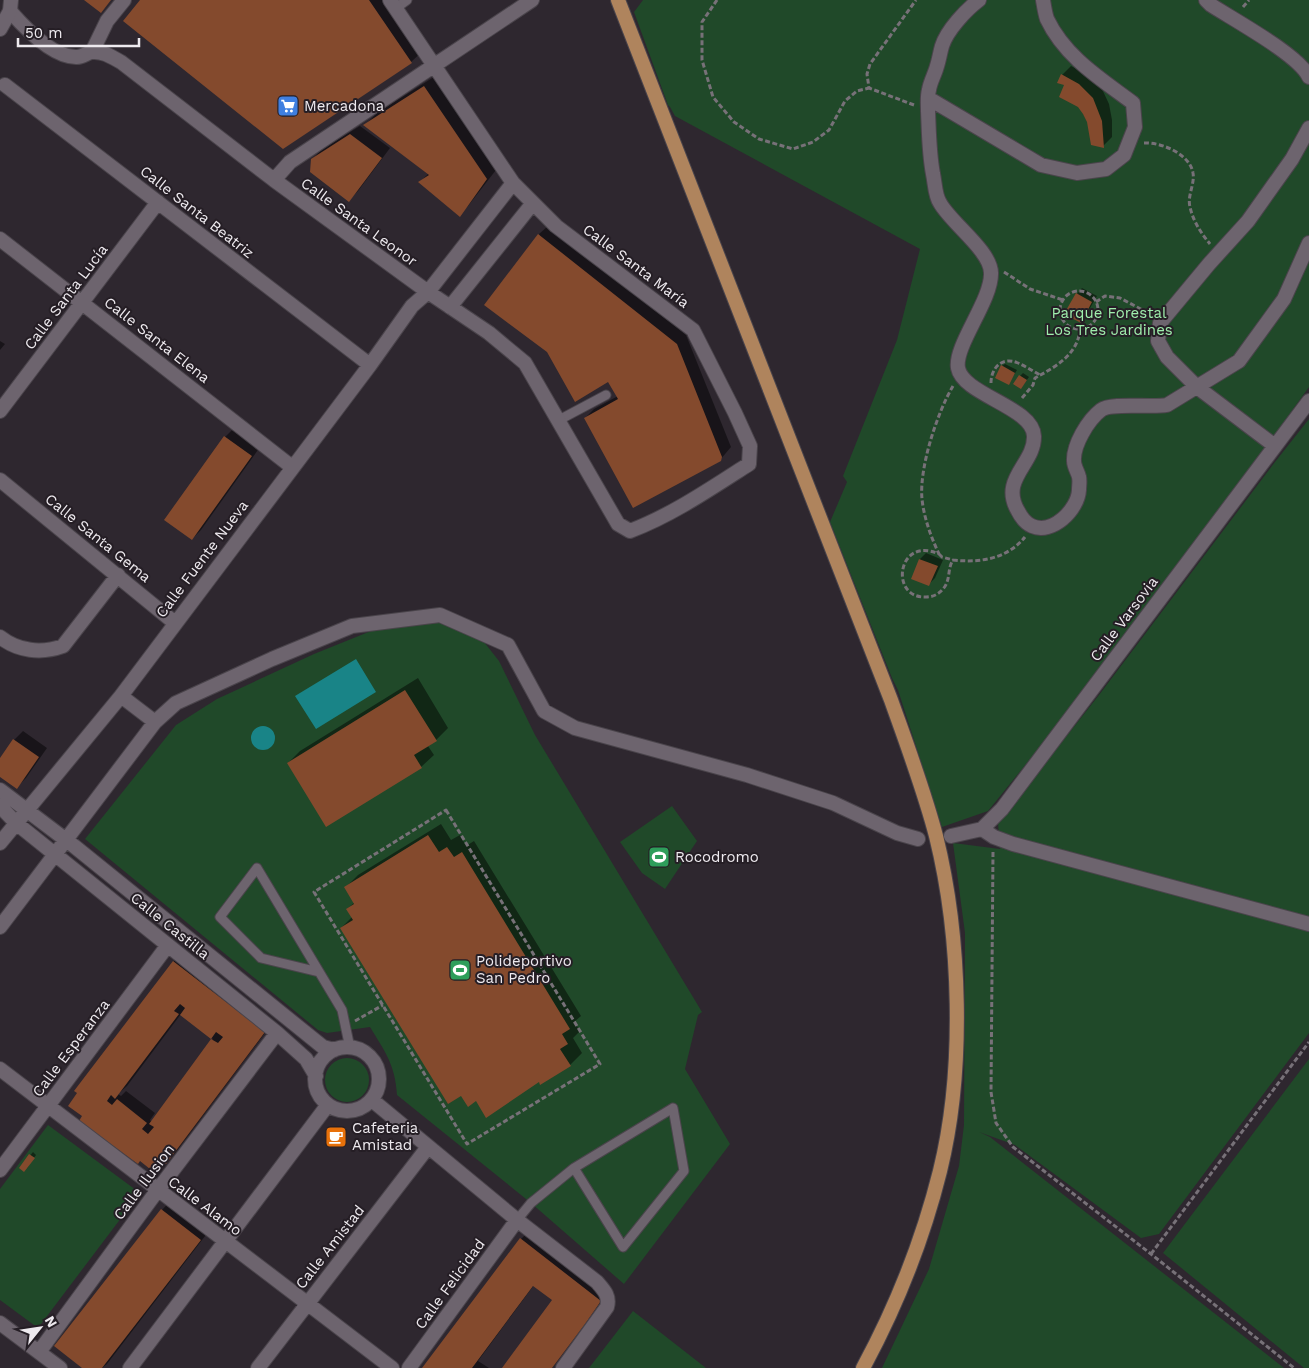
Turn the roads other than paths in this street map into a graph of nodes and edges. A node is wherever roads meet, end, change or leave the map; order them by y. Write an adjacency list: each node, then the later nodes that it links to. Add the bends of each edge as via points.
1 (124, 0): 10 (street, via 107,21)
2 (532, 0): 11 (street)
3 (618, 0): 77 (main road, via 891,700 936,837 950,909 956,972 954,1070 940,1170 910,1263)
4 (979, 0): 14 (street, via 955,25 943,44 928,91)
5 (1043, 0): 14 (street, via 1047,18 1063,44 1086,68 1133,103 1135,127 1124,155 1106,169 1077,173 1041,165)
6 (1206, 0): 12 (street, via 1282,50)
7 (398, 3): 11 (street, Calle Santa María)
8 (10, 6): 9 (street); 10 (street, Calle Santa Leonor, via 30,33 57,52 77,57)
9 (0, 29)
10 (92, 52): 16 (street, Calle Santa Leonor, via 107,54 122,62)
11 (434, 66): 16 (street, via 290,162); 17 (street, Calle Santa María)
12 (1309, 77)
13 (5, 85): 18 (street, Calle Santa Beatriz)
14 (928, 104): 26 (street, via 929,153 939,202 989,261 992,275 957,366 961,378 1028,422 1034,435 1012,488 1014,505 1023,520 1032,526 1051,525 1063,519 1074,507 1079,493 1079,477 1074,462 1077,445 1087,424 1102,409 1167,405)
15 (1309, 128): 26 (street, via 1292,160 1248,221 1160,323 1158,341 1167,357)
16 (274, 180): 22 (street, Calle Santa Leonor)
17 (513, 183): 19 (street, Calle Santa María); 22 (street, Calle Fuente Nueva)
18 (158, 202): 23 (street, Calle Santa Lucía); 25 (street, Calle Santa Beatriz)
19 (533, 203): 24 (street); 34 (street, Calle Santa María, via 556,226 693,330 750,446 749,464 693,500)
20 (0, 239): 23 (street, Calle Santa Elena)
21 (1309, 243): 26 (street, via 1284,299 1240,361)
22 (428, 292): 24 (street, Calle Santa Leonor); 25 (street, Calle Fuente Nueva, via 412,306)
23 (82, 302): 29 (street, Calle Santa Lucía); 32 (street, Calle Santa Elena)
24 (450, 307): 30 (street, Calle Santa Leonor, via 525,363)
25 (370, 365): 32 (street, Calle Fuente Nueva)
26 (1197, 387): 31 (street)
27 (606, 395): 30 (lane)
28 (1309, 401): 31 (street, Calle Varsovia)
29 (0, 411)
30 (558, 420): 34 (street, Calle Santa Leonor, via 618,524)
31 (1275, 446): 44 (street, Calle Varsovia, via 1002,809)
32 (292, 467): 36 (street, Calle Fuente Nueva)
33 (0, 480): 35 (street, Calle Santa Gema)
34 (630, 531)
35 (118, 575): 36 (street, Calle Santa Gema); 37 (street, via 63,646 50,651 33,651 9,644)
36 (175, 622): 38 (street, Calle Fuente Nueva)
37 (0, 637)
38 (121, 696): 39 (street); 42 (street, Calle Fuente Nueva)
39 (155, 722): 46 (street, via 176,703 352,626 440,615 508,646 544,711 574,728 747,775 833,803 897,833); 47 (street)
40 (0, 790): 42 (street)
41 (0, 806): 43 (street, Calle Castilla)
42 (26, 810): 43 (street, Calle Fuente Nueva); 47 (street)
43 (16, 823): 48 (street, Calle Fuente Nueva); 49 (street, Calle Castilla)
44 (988, 833): 45 (street); 50 (street, via 1040,852)
45 (951, 836)
46 (918, 839)
47 (65, 840): 49 (street); 56 (street, via 323,1047)
48 (0, 843)
49 (54, 854): 51 (street); 52 (street, Calle Castilla)
50 (1309, 924)
51 (0, 927)
52 (168, 945): 54 (street, Calle Castilla); 60 (street, Calle Esperanza)
53 (319, 972): 53 (lane, via 261,958 220,917 257,868); 55 (lane, via 342,1010)
54 (277, 1033): 58 (street, Calle Castilla, via 306,1059); 65 (street, Calle Ilusion)
55 (353, 1048): 56 (street); 59 (street, via 368,1054 379,1073)
56 (334, 1050): 58 (street, via 322,1058)
57 (0, 1069): 60 (street, Calle Alamo)
58 (316, 1076): 61 (street, via 321,1098)
59 (372, 1100): 61 (street, via 350,1110); 62 (street)
60 (49, 1106): 64 (street, Calle Esperanza); 65 (street, Calle Alamo)
61 (328, 1106): 67 (street)
62 (428, 1147): 66 (street); 68 (street, Calle Amistad)
63 (574, 1168): 63 (lane, via 623,1247 684,1171 673,1108); 66 (lane, via 531,1203)
64 (0, 1170)
65 (157, 1191): 67 (street, Calle Alamo); 70 (street, Calle Ilusion)
66 (517, 1220): 75 (street, Calle Felicidad); 76 (street, via 597,1282 608,1297 604,1312)
67 (225, 1242): 68 (street, Calle Alamo); 72 (street)
68 (307, 1304): 73 (street, Calle Amistad); 74 (street, Calle Alamo)
69 (0, 1322): 70 (street)
70 (39, 1352): 71 (street)
71 (60, 1368)
72 (130, 1368)
73 (258, 1368)
74 (392, 1368)
75 (408, 1368)
76 (563, 1368)
77 (863, 1368)

